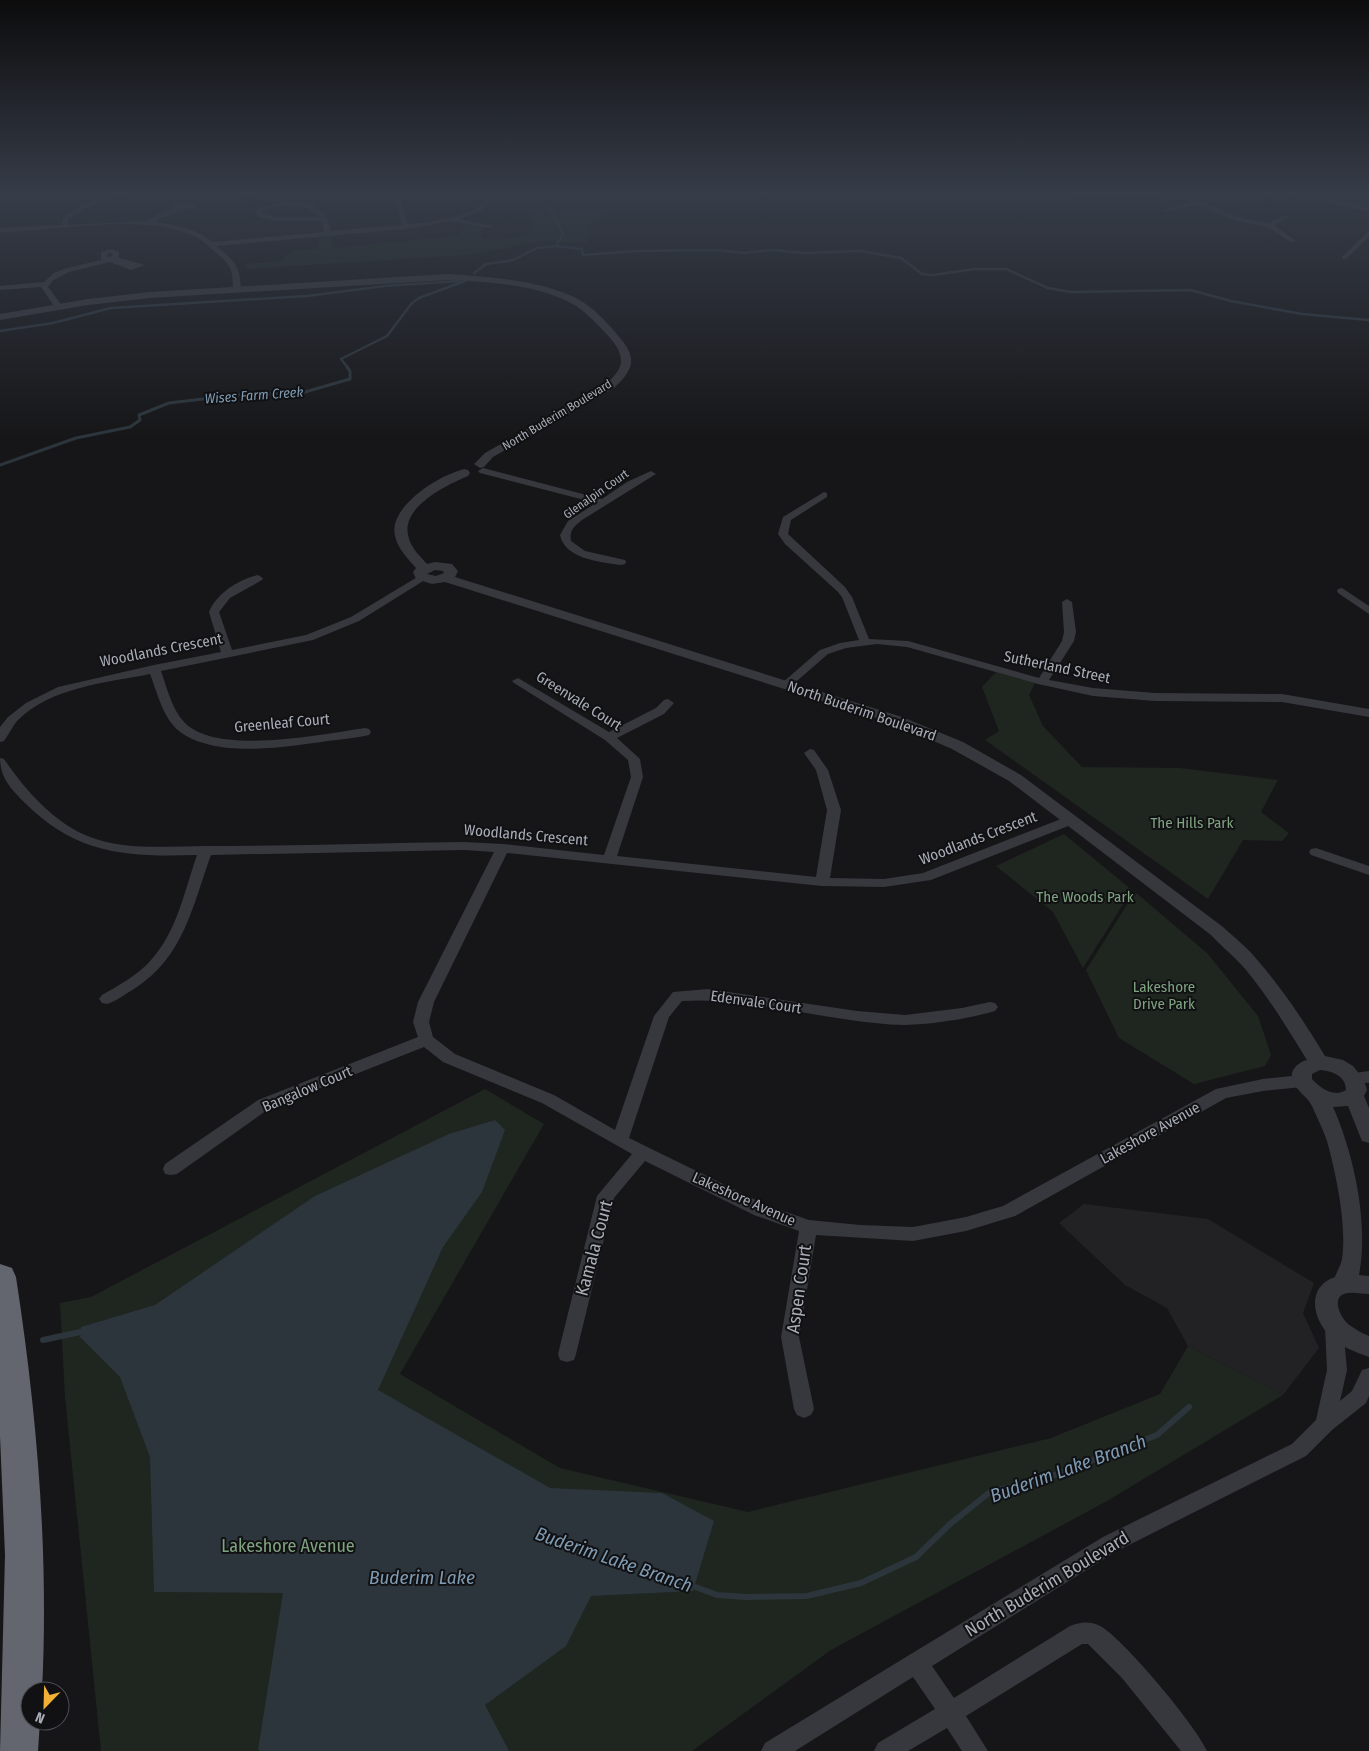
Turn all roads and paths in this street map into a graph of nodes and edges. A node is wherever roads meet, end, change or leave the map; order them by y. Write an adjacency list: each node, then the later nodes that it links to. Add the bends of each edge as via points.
1 (55, 276): 3 (street)
2 (237, 276): 5 (street)
3 (45, 284): 4 (street); 6 (street, via 45,291)
4 (0, 288)
5 (237, 289): 6 (street, via 118,298); 8 (street, North Buderim Boulevard, via 448,277 496,280 543,290 576,302 605,326 625,350 624,371 610,386 489,455)
6 (58, 307): 7 (street)
7 (0, 317)
8 (482, 467): 11 (street); 13 (street, via 472,474 464,473 448,480 419,498 403,520 401,529 406,547)
9 (651, 474): 11 (street, Glenalpin Court)
10 (824, 495): 18 (street, via 786,519 783,534 841,589)
11 (603, 502): 12 (street, Glenalpin Court, via 570,524 564,538 568,545 587,555)
12 (621, 562)
13 (423, 573): 19 (street, Woodlands Crescent, via 354,619 326,632); 23 (street, North Buderim Boulevard, via 431,580 445,578)
14 (258, 578): 19 (street, via 241,586 216,606 214,612)
15 (1342, 591): 17 (street)
16 (1067, 602): 22 (street, via 1068,641)
17 (1369, 612)
18 (865, 642): 22 (street, Sutherland Street, via 908,644); 23 (street, Sutherland Street, via 824,652)
19 (227, 654): 20 (street, Woodlands Crescent)
20 (154, 668): 26 (street, Greenleaf Court, via 176,721 184,730 206,739 227,744 266,744); 28 (street, Woodlands Crescent, via 86,682 56,692 16,716)
21 (518, 681): 27 (street, Greenvale Court)
22 (1042, 682): 25 (street, Sutherland Street, via 1134,696 1282,698)
23 (786, 685): 31 (street, North Buderim Boulevard, via 897,720 950,741 1015,778)
24 (668, 702): 27 (street, via 660,711)
25 (1369, 713)
26 (365, 732)
27 (609, 737): 35 (street, Greenvale Court, via 634,759 637,777)
28 (0, 738)
29 (810, 753): 37 (street, via 822,770 834,810)
30 (0, 762): 33 (street, Woodlands Crescent, via 49,819 85,840 117,848)
31 (1070, 820): 37 (street, Woodlands Crescent, via 926,877 884,883); 41 (street, North Buderim Boulevard, via 1237,950 1291,1017)
32 (503, 848): 33 (street, Woodlands Crescent); 35 (street, Woodlands Crescent); 40 (street, via 426,1002 421,1022)
33 (206, 850): 38 (street, via 171,946 157,963)
34 (1316, 852): 36 (street)
35 (609, 859): 37 (street, Woodlands Crescent)
36 (1369, 871)
37 (822, 882)
38 (107, 999)
39 (990, 1007): 45 (street, Edenvale Court, via 905,1020 708,994 678,996 662,1016)
40 (426, 1040): 45 (street, Lakeshore Avenue, via 450,1058 548,1100); 47 (street, Bangalow Court, via 264,1104)
41 (1318, 1062): 42 (street, via 1342,1068); 43 (street, via 1306,1067 1301,1076)
42 (1359, 1084): 43 (street, via 1349,1099 1333,1101); 44 (street)
43 (1310, 1088): 48 (street, Lakeshore Avenue, via 1263,1085 1222,1093 1009,1211 983,1219 913,1234); 50 (street, via 1337,1140 1353,1213 1353,1259)
44 (1369, 1135)
45 (620, 1141): 46 (street, Lakeshore Avenue)
46 (643, 1152): 48 (street, Lakeshore Avenue, via 760,1210); 54 (street, Kamala Court, via 606,1196)
47 (171, 1169)
48 (808, 1227): 56 (street, Aspen Court, via 790,1337)
49 (0, 1277): 60 (highway, via 15,1383 24,1544 23,1648)
50 (1345, 1283): 51 (street); 52 (street, via 1329,1292 1325,1300 1328,1318)
51 (1369, 1285)
52 (1334, 1327): 53 (street, via 1345,1337); 57 (street, via 1337,1370)
53 (1369, 1347)
54 (567, 1354)
55 (1369, 1376): 57 (street, North Buderim Boulevard, via 1359,1397)
56 (804, 1409)
57 (1325, 1424): 58 (street, North Buderim Boulevard, via 1299,1450 1110,1544)
58 (917, 1663): 59 (street); 61 (street, North Buderim Boulevard)
59 (950, 1714): 62 (street); 63 (street); 64 (street, via 1085,1632 1093,1634 1112,1650)
60 (17, 1751)
61 (772, 1751)
62 (886, 1751)
63 (976, 1751)
64 (1195, 1751)

